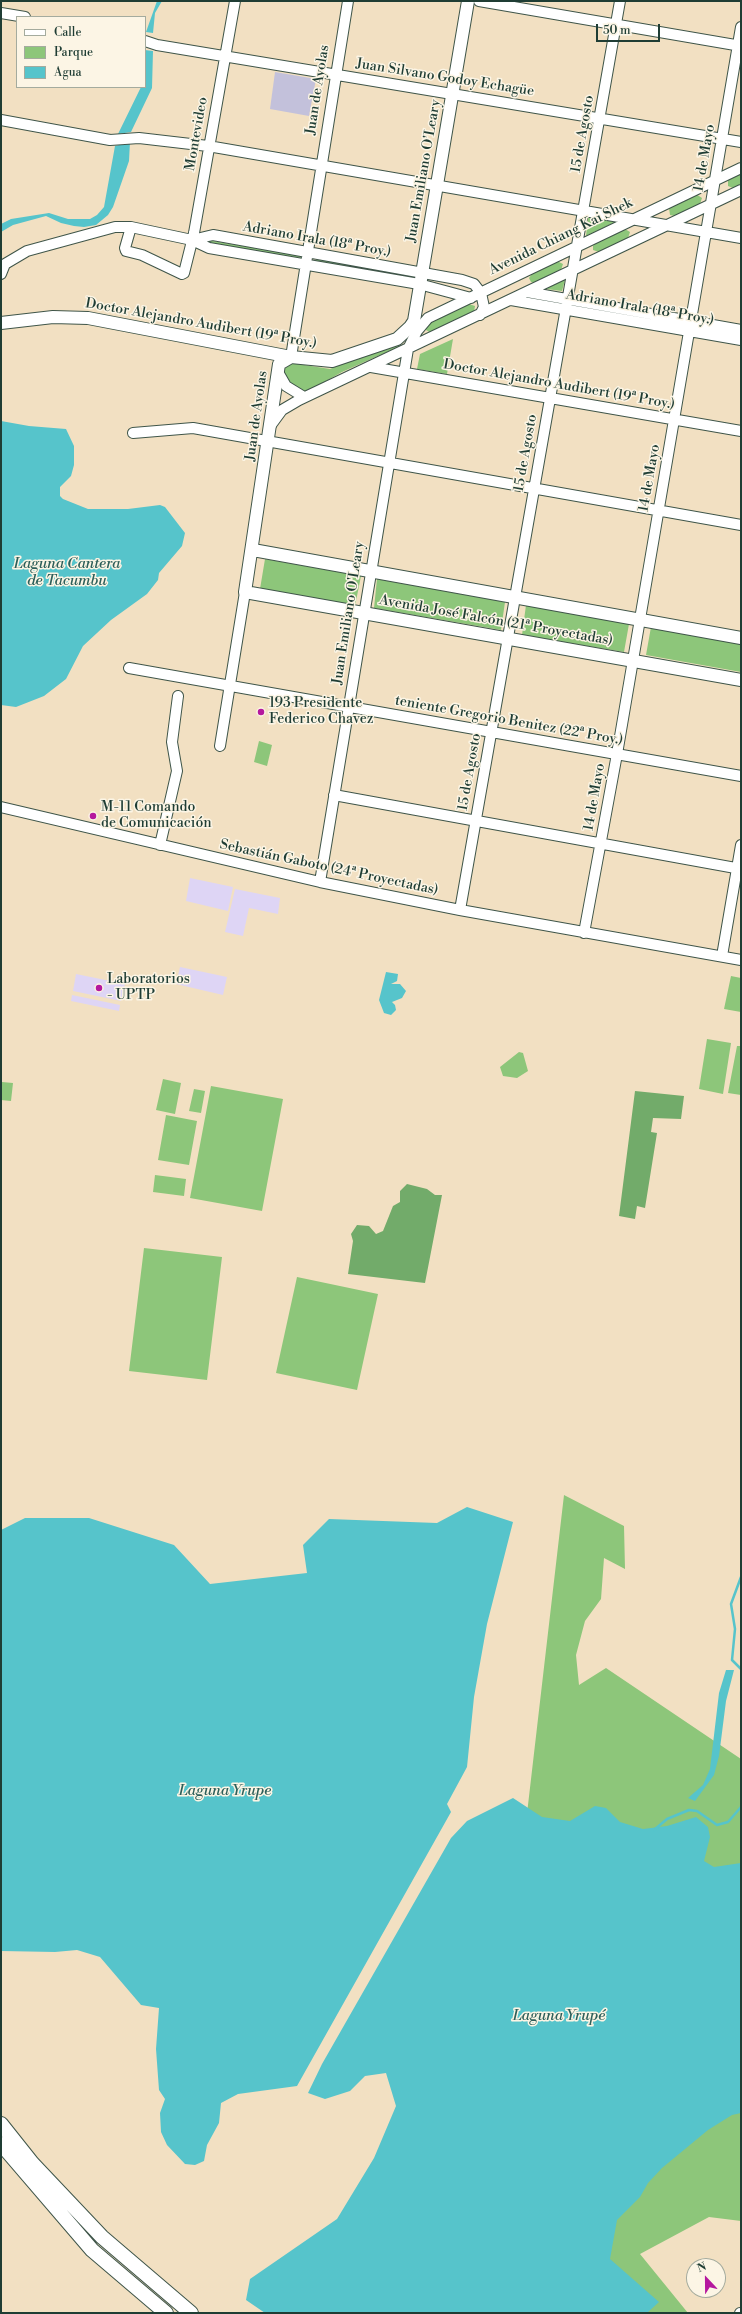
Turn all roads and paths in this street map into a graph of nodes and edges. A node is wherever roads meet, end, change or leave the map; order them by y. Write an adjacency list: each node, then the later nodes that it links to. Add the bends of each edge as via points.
1 (235, 1): 12 (street, Montevideo)
2 (348, 1): 13 (street, Juan de Ayolas)
3 (468, 1): 14 (main road, Juan Emiliano O'Leary)
4 (479, 1): 8 (street)
5 (620, 1): 8 (street, 15 de Agosto)
6 (1, 13): 7 (street)
7 (19, 16)
8 (616, 24): 11 (street); 15 (street, 15 de Agosto)
9 (741, 27): 11 (street, 14 de Mayo)
10 (146, 41): 12 (street, Juan Silvano Godoy Echagüe)
11 (740, 46): 17 (street, 14 de Mayo)
12 (224, 56): 13 (street, Juan Silvano Godoy Echagüe); 19 (street, Montevideo)
13 (335, 74): 14 (street, Juan Silvano Godoy Echagüe); 20 (street, Juan de Ayolas)
14 (452, 94): 15 (street, Juan Silvano Godoy Echagüe); 23 (main road, Juan Emiliano O'Leary)
15 (600, 118): 17 (street, Juan Silvano Godoy Echagüe); 26 (street, 15 de Agosto)
16 (1, 120): 19 (street, via 110,140 139,138)
17 (723, 139): 18 (street, Juan Silvano Godoy Echagüe); 22 (street, 14 de Mayo)
18 (741, 142)
19 (208, 146): 20 (street); 32 (street, Montevideo)
20 (322, 166): 23 (street); 34 (street, Juan de Ayolas)
21 (741, 168): 22 (street, Avenida Chiang Kai Shek)
22 (716, 180): 25 (street, 14 de Mayo); 27 (street, Avenida Chiang Kai Shek)
23 (437, 185): 26 (street); 38 (main road, Juan Emiliano O'Leary)
24 (741, 190): 25 (street)
25 (712, 204): 28 (street); 30 (street, 14 de Mayo)
26 (584, 210): 27 (street); 33 (street, 15 de Agosto)
27 (634, 219): 28 (street); 33 (street, Avenida Chiang Kai Shek)
28 (667, 225): 30 (street); 36 (street)
29 (131, 227): 32 (street, Adriano Irala (18ª Proy.)); 32 (street, Montevideo, via 126,251 142,255 182,274 185,271); 37 (street, Adriano Irala (18ª Proy.), via 115,227 34,249 13,257 5,264)
30 (707, 232): 31 (street); 46 (street, 14 de Mayo)
31 (741, 238)
32 (192, 240): 34 (street, Adriano Irala (18ª Proy.), via 213,235); 35 (street, Adriano Irala (18ª Proy.), via 209,248)
33 (576, 247): 36 (street, 15 de Agosto); 40 (street, Avenida Chiang Kai Shek)
34 (307, 253): 35 (street, Juan de Ayolas); 38 (street, Adriano Irala (18ª Proy.))
35 (305, 264): 38 (street, Adriano Irala (18ª Proy.)); 51 (street, Juan de Ayolas)
36 (572, 270): 39 (street); 43 (street, 15 de Agosto)
37 (1, 274)
38 (420, 279): 40 (street, Adriano Irala (18ª Proy.), via 470,283); 41 (street, Adriano Irala (18ª Proy.)); 52 (main road, Juan Emiliano O'Leary, via 414,321 410,327 397,339)
39 (527, 292): 42 (street); 43 (street, Adriano Irala (18ª Proy.))
40 (481, 293): 41 (street, Avenida Chiang Kai Shek); 44 (street, via 484,307)
41 (471, 298): 49 (street, Avenida Chiang Kai Shek, via 428,318 417,331)
42 (510, 300): 43 (street, Adriano Irala (18ª Proy.)); 44 (street)
43 (566, 304): 46 (street, Adriano Irala (18ª Proy.)); 57 (street, 15 de Agosto)
44 (480, 315): 49 (street)
45 (1, 324): 50 (main road, Doctor Alejandro Audibert (19ª Proy.), via 53,318 88,318)
46 (691, 326): 47 (street, Adriano Irala (18ª Proy.)); 48 (street, Adriano Irala (18ª Proy.)); 58 (street, 14 de Mayo)
47 (741, 330)
48 (741, 340)
49 (408, 349): 53 (street); 55 (street, Juan Emiliano O'Leary)
50 (266, 352): 51 (main road, Doctor Alejandro Audibert (19ª Proy.)); 54 (main road, via 276,357)
51 (290, 357): 52 (main road, Doctor Alejandro Audibert (19ª Proy.), via 332,361); 54 (main road, Juan de Ayolas)
52 (347, 357)
53 (371, 367): 55 (street, Doctor Alejandro Audibert (19ª Proy.)); 56 (street)
54 (278, 368): 56 (street, via 286,386); 59 (main road, Juan de Ayolas)
55 (404, 373): 57 (street, Doctor Alejandro Audibert (19ª Proy.)); 63 (street, Juan Emiliano O'Leary)
56 (304, 397): 59 (street, via 282,410)
57 (550, 398): 58 (street, Doctor Alejandro Audibert (19ª Proy.)); 64 (street, 15 de Agosto)
58 (674, 420): 60 (street, Doctor Alejandro Audibert (19ª Proy.)); 65 (street, 14 de Mayo)
59 (271, 424): 62 (main road, Juan de Ayolas)
60 (741, 432)
61 (133, 433): 62 (street, via 193,428)
62 (268, 443): 63 (street); 67 (main road, Juan de Ayolas)
63 (389, 464): 64 (street); 68 (street, Juan Emiliano O'Leary)
64 (534, 489): 65 (street); 70 (street, 15 de Agosto)
65 (659, 511): 66 (street); 72 (street, 14 de Mayo)
66 (741, 525)
67 (253, 550): 68 (main road, Avenida José Falcón (21ª Proyectadas)); 69 (main road, Juan de Ayolas)
68 (372, 571): 70 (main road, Avenida José Falcón (21ª Proyectadas)); 71 (street, Juan Emiliano O'Leary)
69 (245, 592): 71 (main road, Avenida José Falcón (21ª Proyectadas)); 78 (street, Juan de Ayolas)
70 (515, 597): 72 (main road, Avenida José Falcón (21ª Proyectadas)); 74 (street, 15 de Agosto)
71 (364, 613): 74 (main road, Avenida José Falcón (21ª Proyectadas)); 80 (street, Juan Emiliano O'Leary)
72 (640, 619): 73 (main road, Avenida José Falcón (21ª Proyectadas)); 75 (street, 14 de Mayo)
73 (741, 638)
74 (508, 639): 75 (main road, Avenida José Falcón (21ª Proyectadas)); 81 (street, 15 de Agosto)
75 (633, 661): 77 (main road, Avenida José Falcón (21ª Proyectadas)); 83 (street, 14 de Mayo)
76 (129, 668): 78 (street, teniente Gregorio Benitez (22ª Proy.))
77 (741, 680)
78 (229, 685): 80 (street, teniente Gregorio Benitez (22ª Proy.)); 82 (street, Juan de Ayolas)
79 (178, 696): 89 (street, via 172,742 178,771)
80 (349, 707): 81 (street, teniente Gregorio Benitez (22ª Proy.)); 85 (street, Juan Emiliano O'Leary)
81 (492, 732): 83 (street, teniente Gregorio Benitez (22ª Proy.)); 87 (street, 15 de Agosto)
82 (220, 746)
83 (617, 754): 84 (street, teniente Gregorio Benitez (22ª Proy.)); 88 (street, 14 de Mayo)
84 (741, 776)
85 (334, 795): 87 (street); 92 (street, Juan Emiliano O'Leary)
86 (1, 807): 89 (street, Sebastián Gaboto (24ª Proyectadas))
87 (476, 821): 88 (street); 93 (street, 15 de Agosto)
88 (601, 843): 91 (street); 94 (street, 14 de Mayo)
89 (160, 845): 92 (street, Sebastián Gaboto (24ª Proyectadas))
90 (741, 845): 91 (street)
91 (739, 869): 95 (street)
92 (320, 882): 93 (street, Sebastián Gaboto (24ª Proyectadas))
93 (460, 910): 94 (street, Sebastián Gaboto (24ª Proyectadas))
94 (584, 933): 95 (street, Sebastián Gaboto (24ª Proyectadas))
95 (722, 956): 96 (street)
96 (741, 960)
97 (1, 2124): 100 (highway, via 32,2163 102,2237)
98 (1, 2144): 99 (highway, via 92,2250)
99 (166, 2313)
100 (191, 2313)

